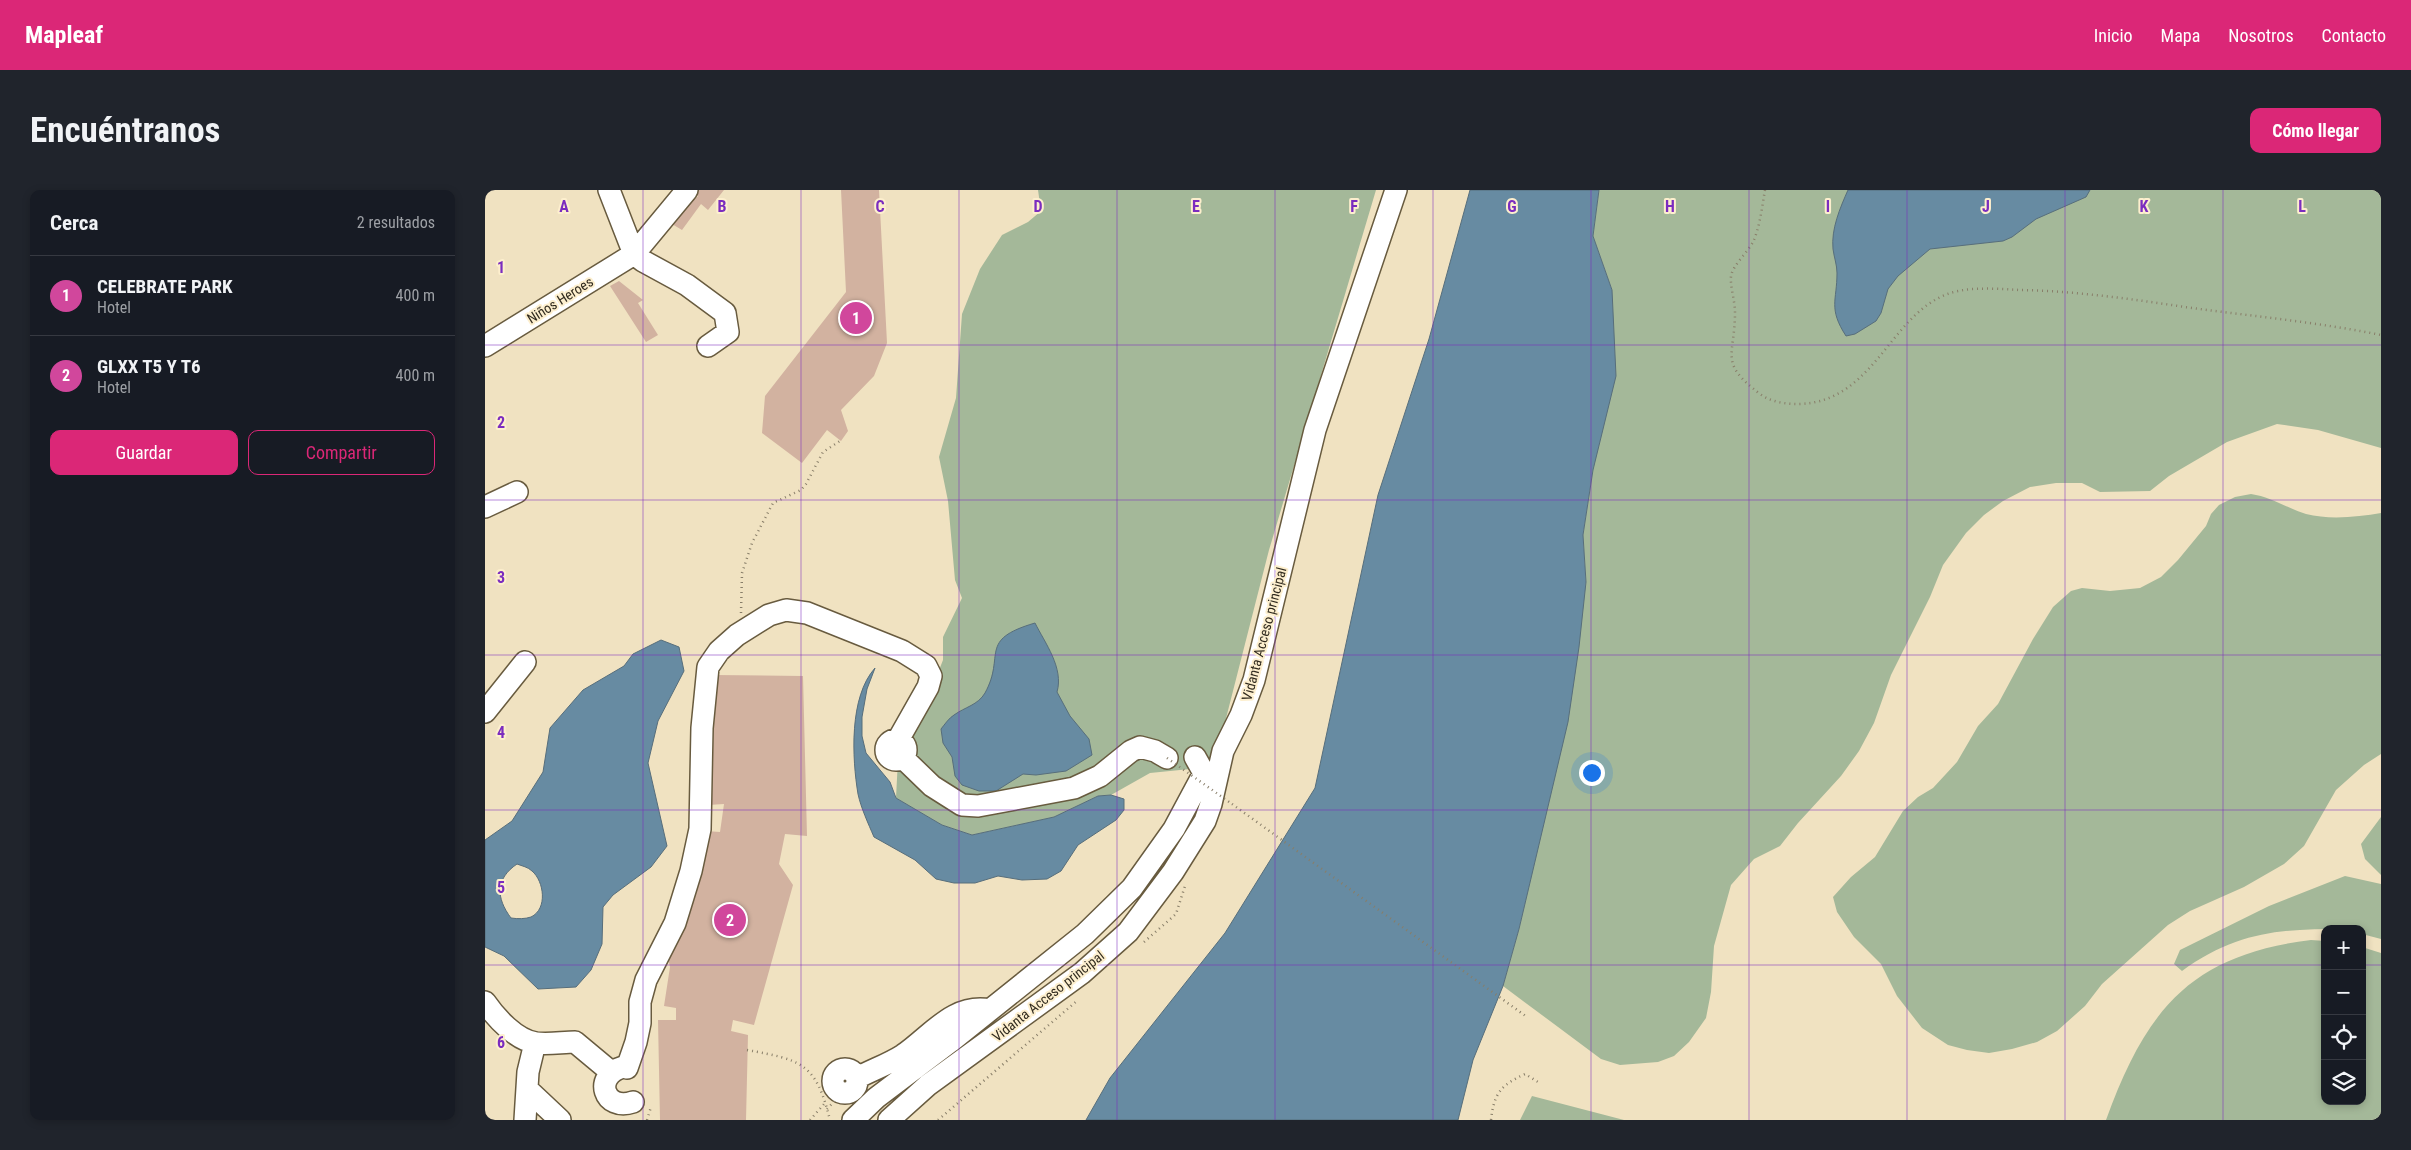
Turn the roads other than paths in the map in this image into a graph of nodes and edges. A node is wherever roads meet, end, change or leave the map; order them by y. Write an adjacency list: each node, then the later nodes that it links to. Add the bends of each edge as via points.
1 (609, 190): 4 (street)
2 (687, 190): 4 (street, Niños Heroes)
3 (1396, 190): 23 (street, Vidanta Acceso principal, via 1315,430 1254,680 1223,751 1205,821 1173,872 1128,932 1082,973 928,1085)
4 (634, 254): 5 (street, Niños Heroes); 6 (street, via 725,313 728,332)
5 (485, 346)
6 (708, 346)
7 (517, 492): 8 (street)
8 (485, 507)
9 (525, 662): 10 (street)
10 (485, 712)
11 (1195, 757): 14 (street, via 1204,773 1174,829 1132,888 1085,934)
12 (1167, 758): 16 (street, via 1140,747 1100,776 1074,788 978,806 962,805 933,786 901,749 928,688 931,676 926,666 919,660 807,613 786,610 769,616 719,651 708,668 702,728 700,829 675,923 646,980 636,1042)
13 (485, 1002): 15 (street, via 515,1033)
14 (990, 1010): 18 (street, via 978,1008 956,1014 935,1027 902,1056); 22 (street, via 876,1098)
15 (535, 1043): 16 (street, via 575,1042); 17 (street)
16 (623, 1069): 19 (street, via 605,1083 605,1091 616,1103 625,1105)
17 (527, 1089): 20 (street); 21 (street)
18 (841, 1091)
19 (633, 1102)
20 (525, 1120)
21 (560, 1120)
22 (853, 1120)
23 (889, 1120)

